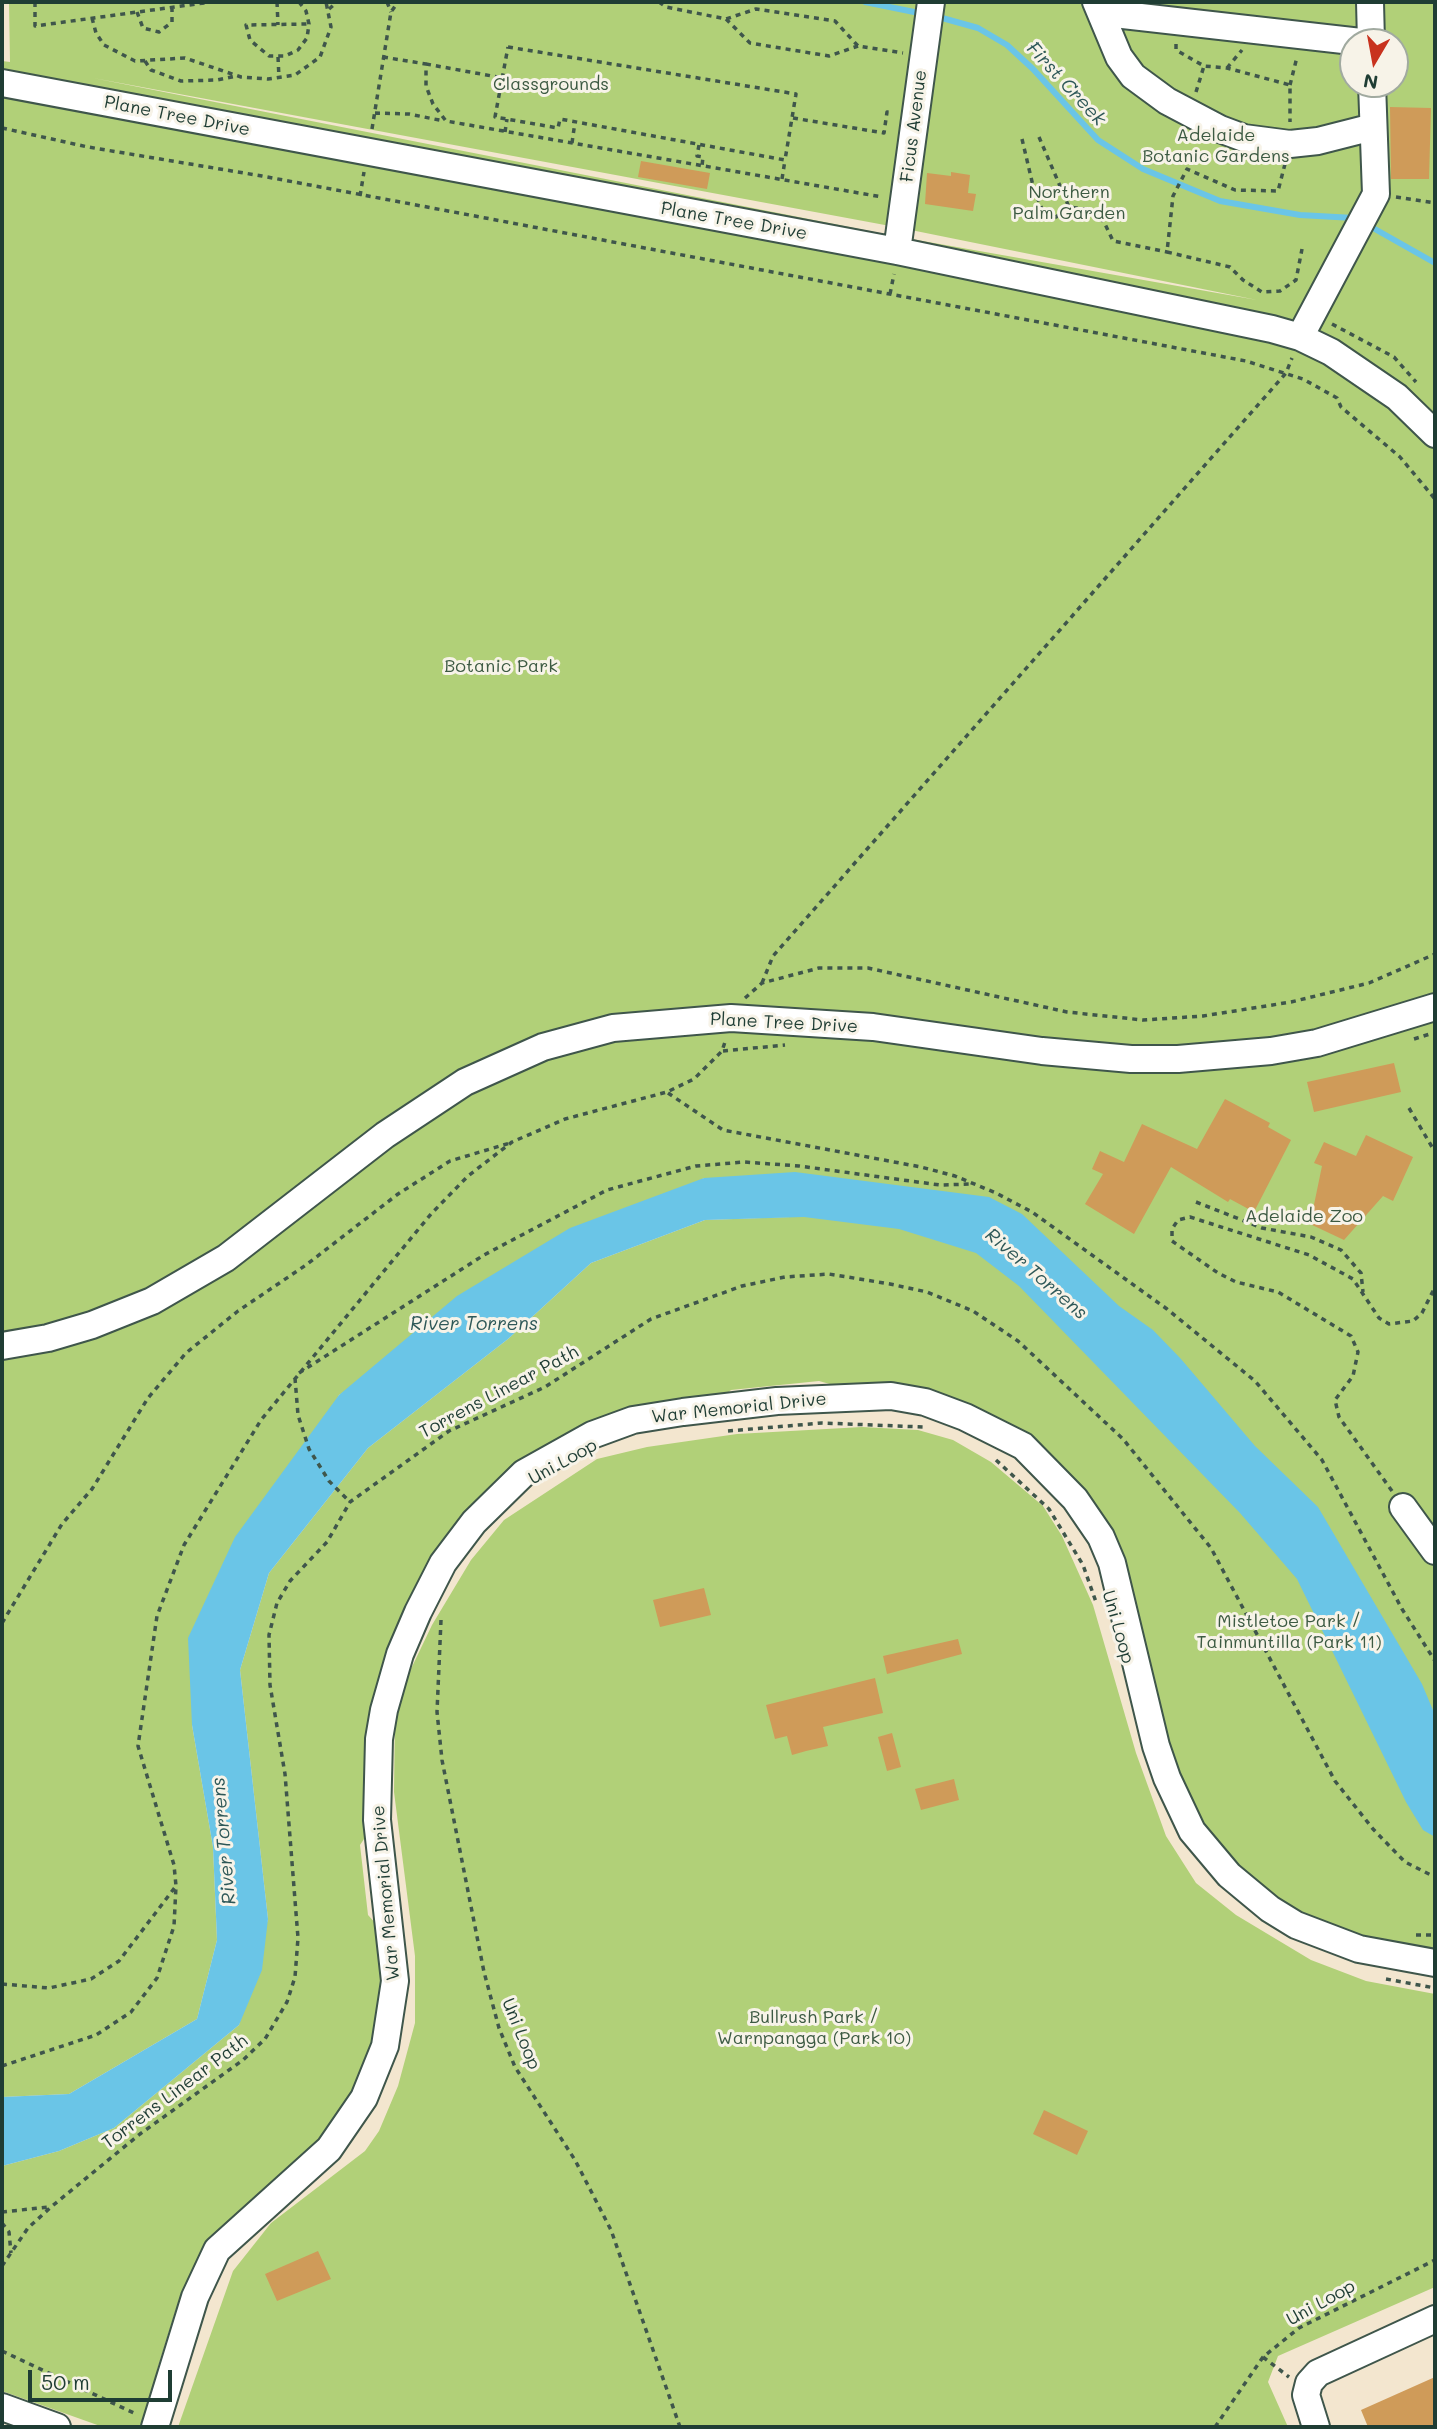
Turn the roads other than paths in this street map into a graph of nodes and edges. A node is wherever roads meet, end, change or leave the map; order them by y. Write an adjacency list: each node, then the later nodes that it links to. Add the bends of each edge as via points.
1 (1370, 2): 4 (street)
2 (1097, 4): 5 (street, via 1114,14); 8 (street, via 1119,57 1143,84 1193,117 1244,138 1290,144)
3 (930, 8): 9 (street, Ficus Avenue)
4 (1371, 28)
5 (1339, 39)
6 (2, 83): 9 (street, Plane Tree Drive)
7 (1372, 98): 8 (street)
8 (1373, 127): 10 (street, via 1366,214)
9 (897, 251): 10 (street, Plane Tree Drive)
10 (1300, 337): 11 (street, Plane Tree Drive, via 1331,352 1397,397)
11 (1435, 434)
12 (1435, 1007): 13 (street, Plane Tree Drive, via 1306,1045 1225,1057 1167,1059 1042,1051 873,1027 731,1017 613,1028 543,1046 465,1082 385,1135 226,1258 152,1301 92,1325)
13 (2, 1346)
14 (1403, 1507): 15 (street)
15 (1435, 1551)
16 (1435, 1963): 19 (street, War Memorial Drive, via 1359,1949 1296,1925 1229,1875 1192,1831 1157,1746 1112,1563 1101,1537 1075,1499 1023,1446 965,1417 925,1402 891,1396 777,1401 683,1412 633,1420 602,1431 524,1473 474,1522 443,1563 418,1612 400,1654 379,1740 377,1820 395,1981 385,2046 363,2098 329,2149 217,2250 195,2297)
17 (1435, 2319): 21 (street, via 1318,2372 1308,2386 1308,2408)
18 (2, 2407): 20 (street)
19 (155, 2426)
20 (57, 2427)
21 (1316, 2427)

